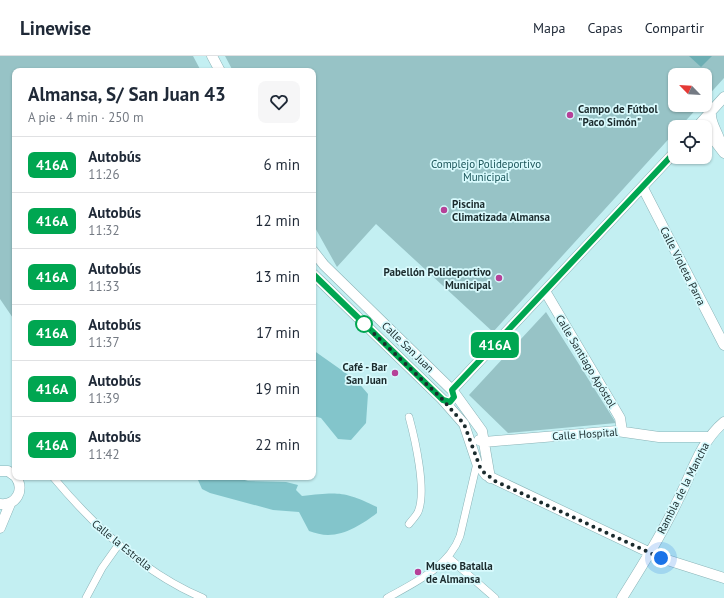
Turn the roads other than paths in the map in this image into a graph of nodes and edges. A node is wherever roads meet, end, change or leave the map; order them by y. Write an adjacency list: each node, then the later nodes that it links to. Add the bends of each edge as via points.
1 (212, 56): 2 (street)
2 (218, 68)
3 (724, 97): 4 (street)
4 (712, 110)
5 (710, 112): 7 (street)
6 (711, 112): 9 (street)
7 (703, 120)
8 (712, 139): 9 (street)
9 (722, 149)
10 (668, 160): 11 (street)
11 (643, 188): 15 (street); 17 (street, Calle Violeta Parra)
12 (316, 256): 18 (street, Calle San Juan)
13 (316, 277): 16 (street, Calle San Juan)
14 (316, 284): 16 (street)
15 (545, 291): 18 (street); 23 (street, Calle Santiago Apóstol, via 620,418)
16 (330, 292): 19 (street, Calle San Juan)
17 (724, 345)
18 (453, 391): 19 (street, via 452,400); 25 (street, Calle San Juan, via 479,425)
19 (443, 400): 22 (street, Calle San Juan)
20 (409, 417): 31 (street, via 421,497 418,511)
21 (724, 422): 24 (street, Rambla de la Mancha)
22 (464, 424): 25 (street, Calle San Juan); 26 (street, Calle San Juan)
23 (622, 432): 24 (street, Calle Hospital, via 659,437); 25 (street, Calle Hospital)
24 (710, 437): 34 (street, Rambla de la Mancha)
25 (484, 442): 27 (street, Calle San Juan)
26 (477, 463): 27 (street, Calle San Juan, via 483,473); 35 (street, via 460,536)
27 (490, 478): 34 (street, via 637,545)
28 (15, 480): 30 (street, via 18,496)
29 (56, 480): 33 (street, Calle la Estrella, via 82,511)
30 (5, 504): 32 (street)
31 (409, 524)
32 (0, 528)
33 (119, 544): 37 (street); 38 (street, Calle la Estrella, via 166,580)
34 (649, 553): 36 (street); 41 (street, Rambla de la Mancha)
35 (448, 557): 39 (street, via 418,580); 40 (street)
36 (724, 578)
37 (86, 598)
38 (203, 598)
39 (387, 598)
40 (495, 598)
41 (622, 598)

